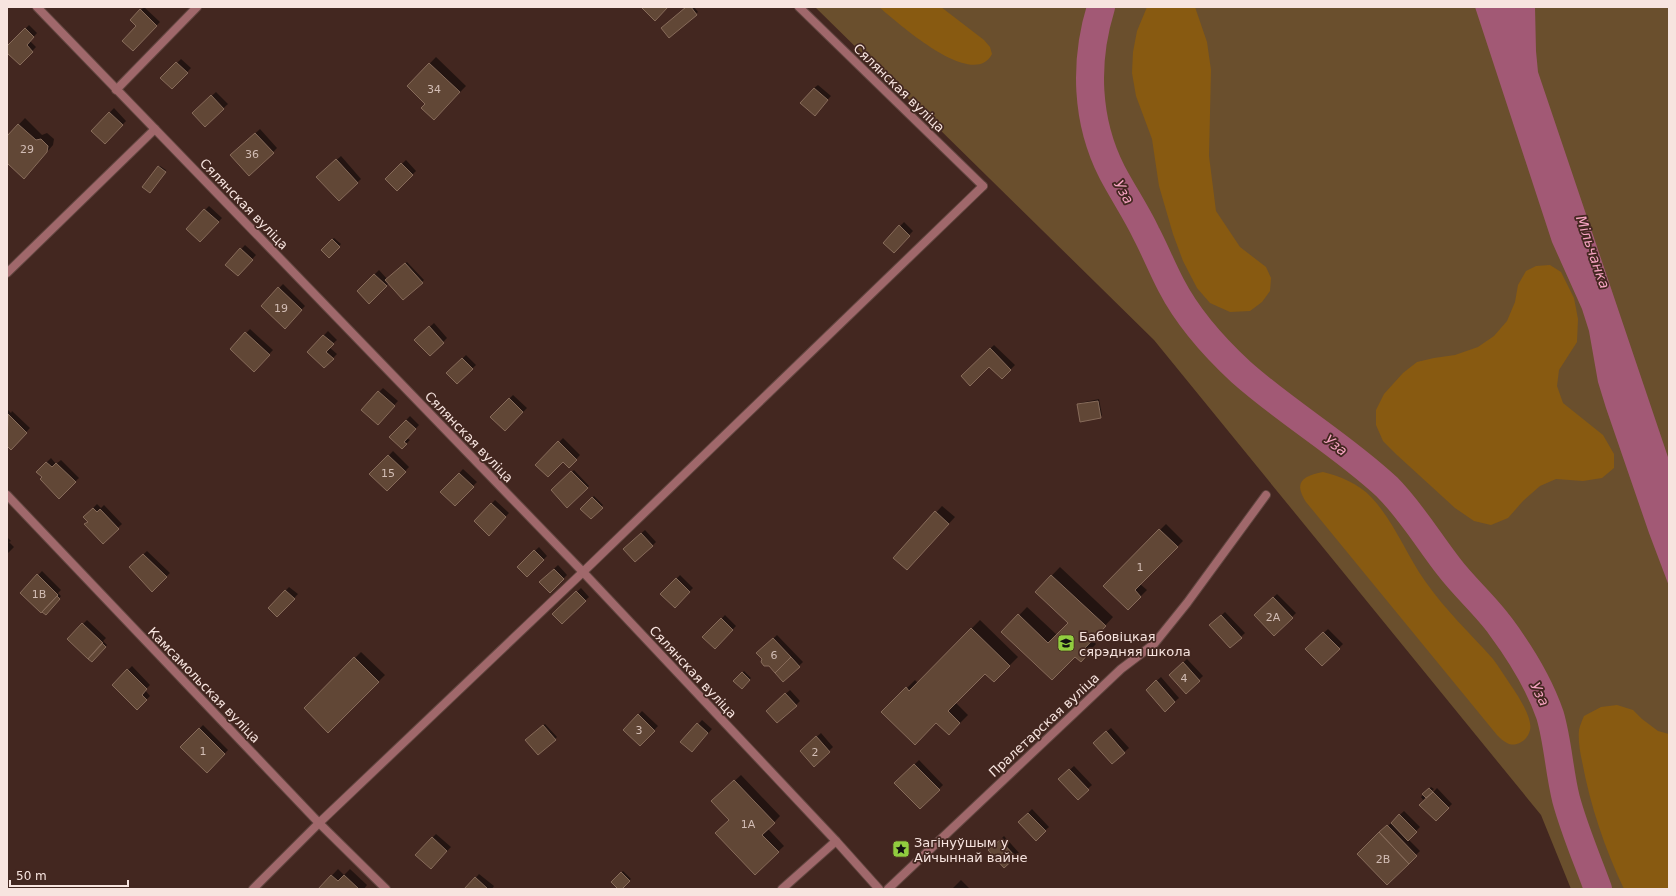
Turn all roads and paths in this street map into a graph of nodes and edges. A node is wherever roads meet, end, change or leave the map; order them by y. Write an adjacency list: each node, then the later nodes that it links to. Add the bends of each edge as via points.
1 (37, 7): 4 (street, Сялянская вуліца)
2 (197, 7): 4 (street)
3 (799, 7): 9 (street, Сялянская вуліца, via 983,186)
4 (116, 90): 5 (street, Сялянская вуліца)
5 (155, 129): 6 (street); 9 (street, Сялянская вуліца)
6 (7, 274)
7 (7, 494): 10 (street, Камсамольская вуліца)
8 (1266, 495): 16 (street, Пралетарская вуліца, via 1188,603 1154,644 1121,669)
9 (583, 572): 10 (street); 11 (street, Сялянская вуліца)
10 (319, 823): 12 (street); 13 (street, Камсамольская вуліца)
11 (836, 841): 14 (street); 15 (street, Сялянская вуліца)
12 (253, 889)
13 (386, 889)
14 (782, 889)
15 (879, 889)
16 (888, 889)

